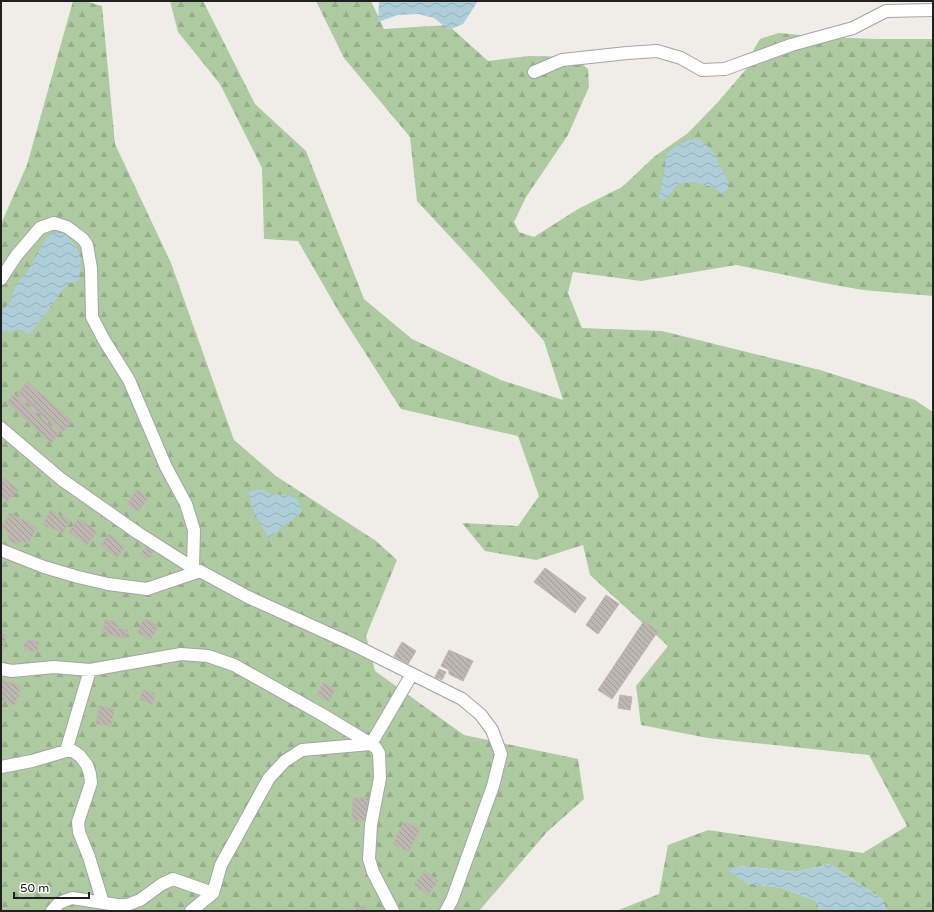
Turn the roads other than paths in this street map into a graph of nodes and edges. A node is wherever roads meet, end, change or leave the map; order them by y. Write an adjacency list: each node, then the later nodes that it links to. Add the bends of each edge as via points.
1 (933, 10): 2 (street, via 886,11 853,28 791,45 725,69 702,70 681,58 657,51 562,60)
2 (534, 72)
3 (1, 280): 6 (street, via 16,256 40,228 54,223 67,227 84,239 91,268 92,317 129,380 166,467 186,504 194,530)
4 (1, 428): 6 (street, via 61,479 138,533)
5 (1, 550): 6 (street, via 78,577 147,590)
6 (197, 570): 9 (street, via 248,597)
7 (1, 669): 8 (street, via 12,671 54,667)
8 (90, 670): 10 (street, via 181,654 208,656 234,665); 11 (street)
9 (412, 674): 10 (street); 18 (street, via 462,699 481,715 492,730 501,754 493,786)
10 (371, 744): 13 (street, via 302,750 285,761 270,778 221,865); 17 (street, via 379,753 380,778 371,826 369,859)
11 (66, 751): 12 (street); 14 (street, via 73,751 80,756 87,764 90,774 91,783 78,822)
12 (1, 767)
13 (213, 893): 14 (street, via 173,879 140,900 127,905); 16 (street)
14 (103, 903): 15 (street, via 72,898 59,903)
15 (52, 911)
16 (191, 911)
17 (393, 911)
18 (446, 911)

